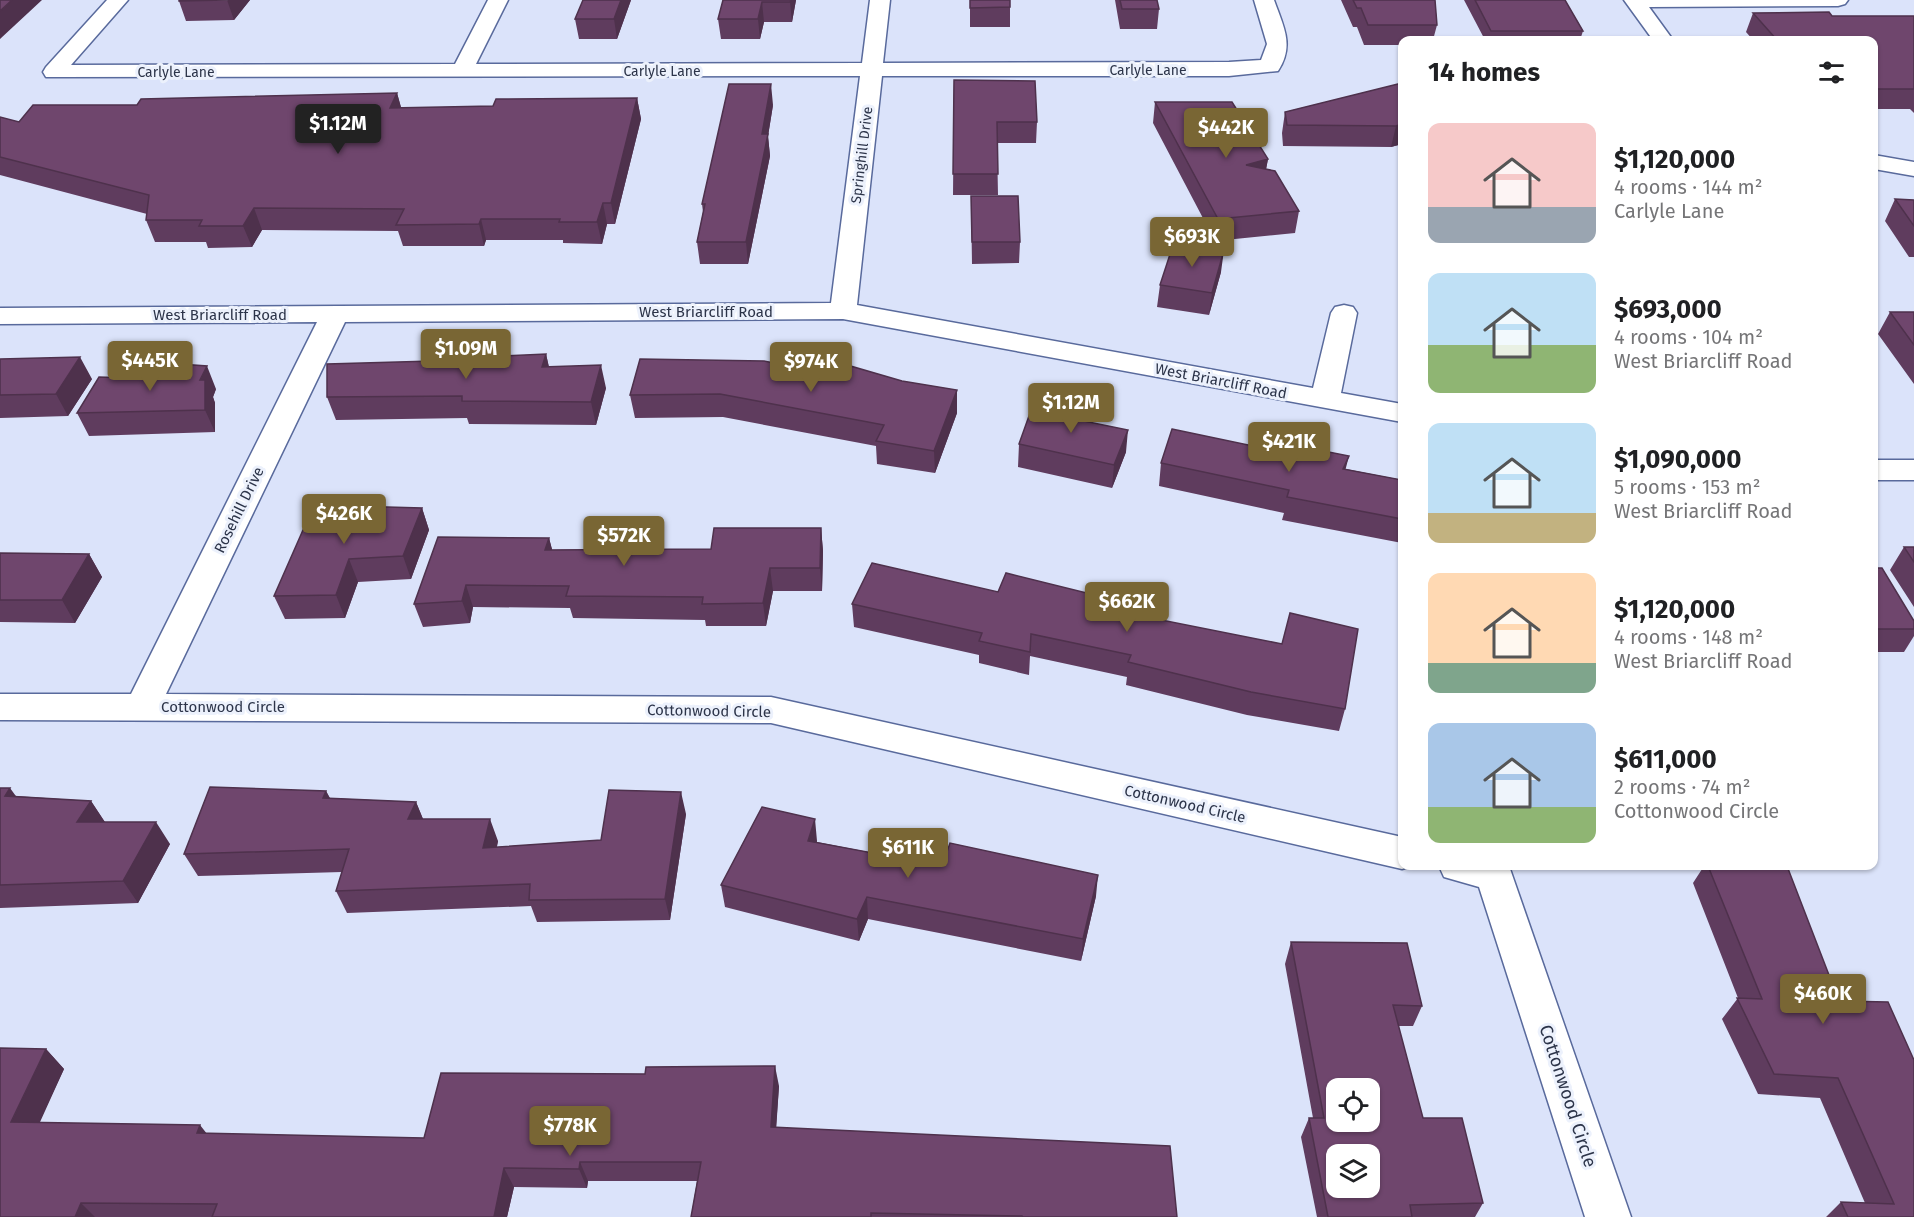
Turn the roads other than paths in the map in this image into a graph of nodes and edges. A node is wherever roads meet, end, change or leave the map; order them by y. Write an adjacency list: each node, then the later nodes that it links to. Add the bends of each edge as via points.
1 (118, 0): 9 (street, Carlyle Lane, via 54,72)
2 (498, 0): 9 (street)
3 (880, 0): 8 (street, Springhill Drive)
4 (1264, 0): 8 (street, Carlyle Lane, via 1278,44 1270,66)
5 (1634, 0): 6 (street); 7 (street)
6 (1838, 0)
7 (1660, 36)
8 (872, 70): 9 (street, Carlyle Lane); 12 (street, Springhill Drive)
9 (462, 71)
10 (1878, 163): 11 (street)
11 (1914, 169)
12 (843, 310): 14 (street, West Briarcliff Road); 16 (street, West Briarcliff Road)
13 (1344, 313): 16 (street)
14 (335, 314): 15 (street, West Briarcliff Road); 21 (street, Rosehill Drive)
15 (0, 316)
16 (1325, 400): 17 (street, West Briarcliff Road)
17 (1398, 412)
18 (1878, 470): 19 (street)
19 (1914, 470)
20 (0, 707): 21 (street, Cottonwood Circle)
21 (142, 707): 22 (street, Cottonwood Circle, via 771,710)
22 (1398, 852)
23 (1476, 870): 24 (street, Cottonwood Circle, via 1494,874)
24 (1608, 1217)

